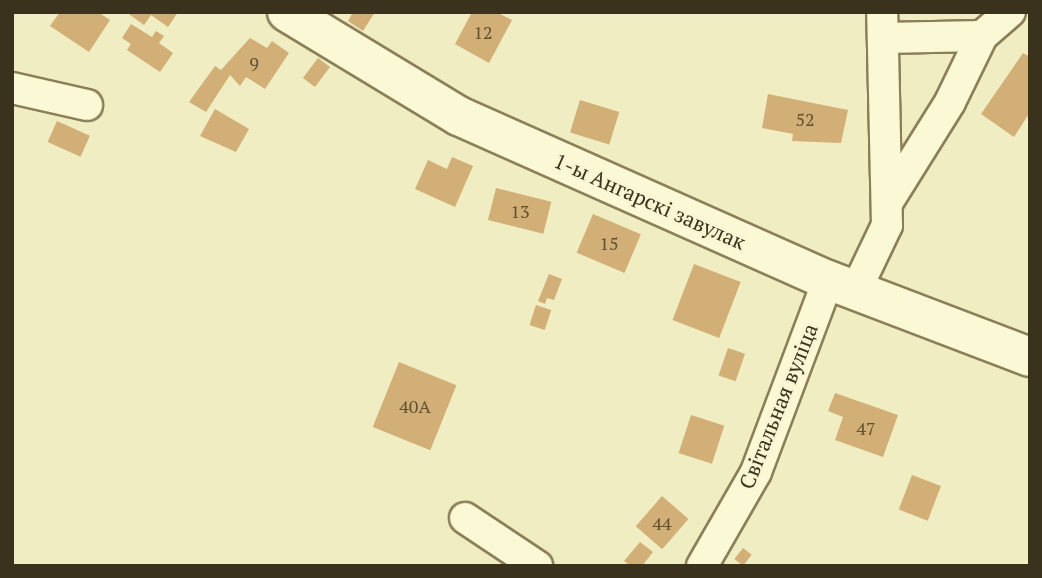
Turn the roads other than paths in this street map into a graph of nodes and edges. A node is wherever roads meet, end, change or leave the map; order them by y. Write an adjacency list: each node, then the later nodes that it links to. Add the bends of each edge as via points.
1 (287, 12): 8 (street, 1-ы Ангарскі завулак, via 459,116)
2 (1010, 12): 4 (street)
3 (883, 25): 4 (street); 7 (street, Світальная вуліца)
4 (982, 36): 7 (street, via 950,102)
5 (12, 88): 6 (street)
6 (87, 105)
7 (887, 203): 8 (street, Світальная вуліца, via 887,225)
8 (842, 285): 9 (street, 1-ы Ангарскі завулак); 12 (street, Світальная вуліца, via 756,472)
9 (1030, 357)
10 (465, 518): 11 (street)
11 (537, 566)
12 (702, 566)

